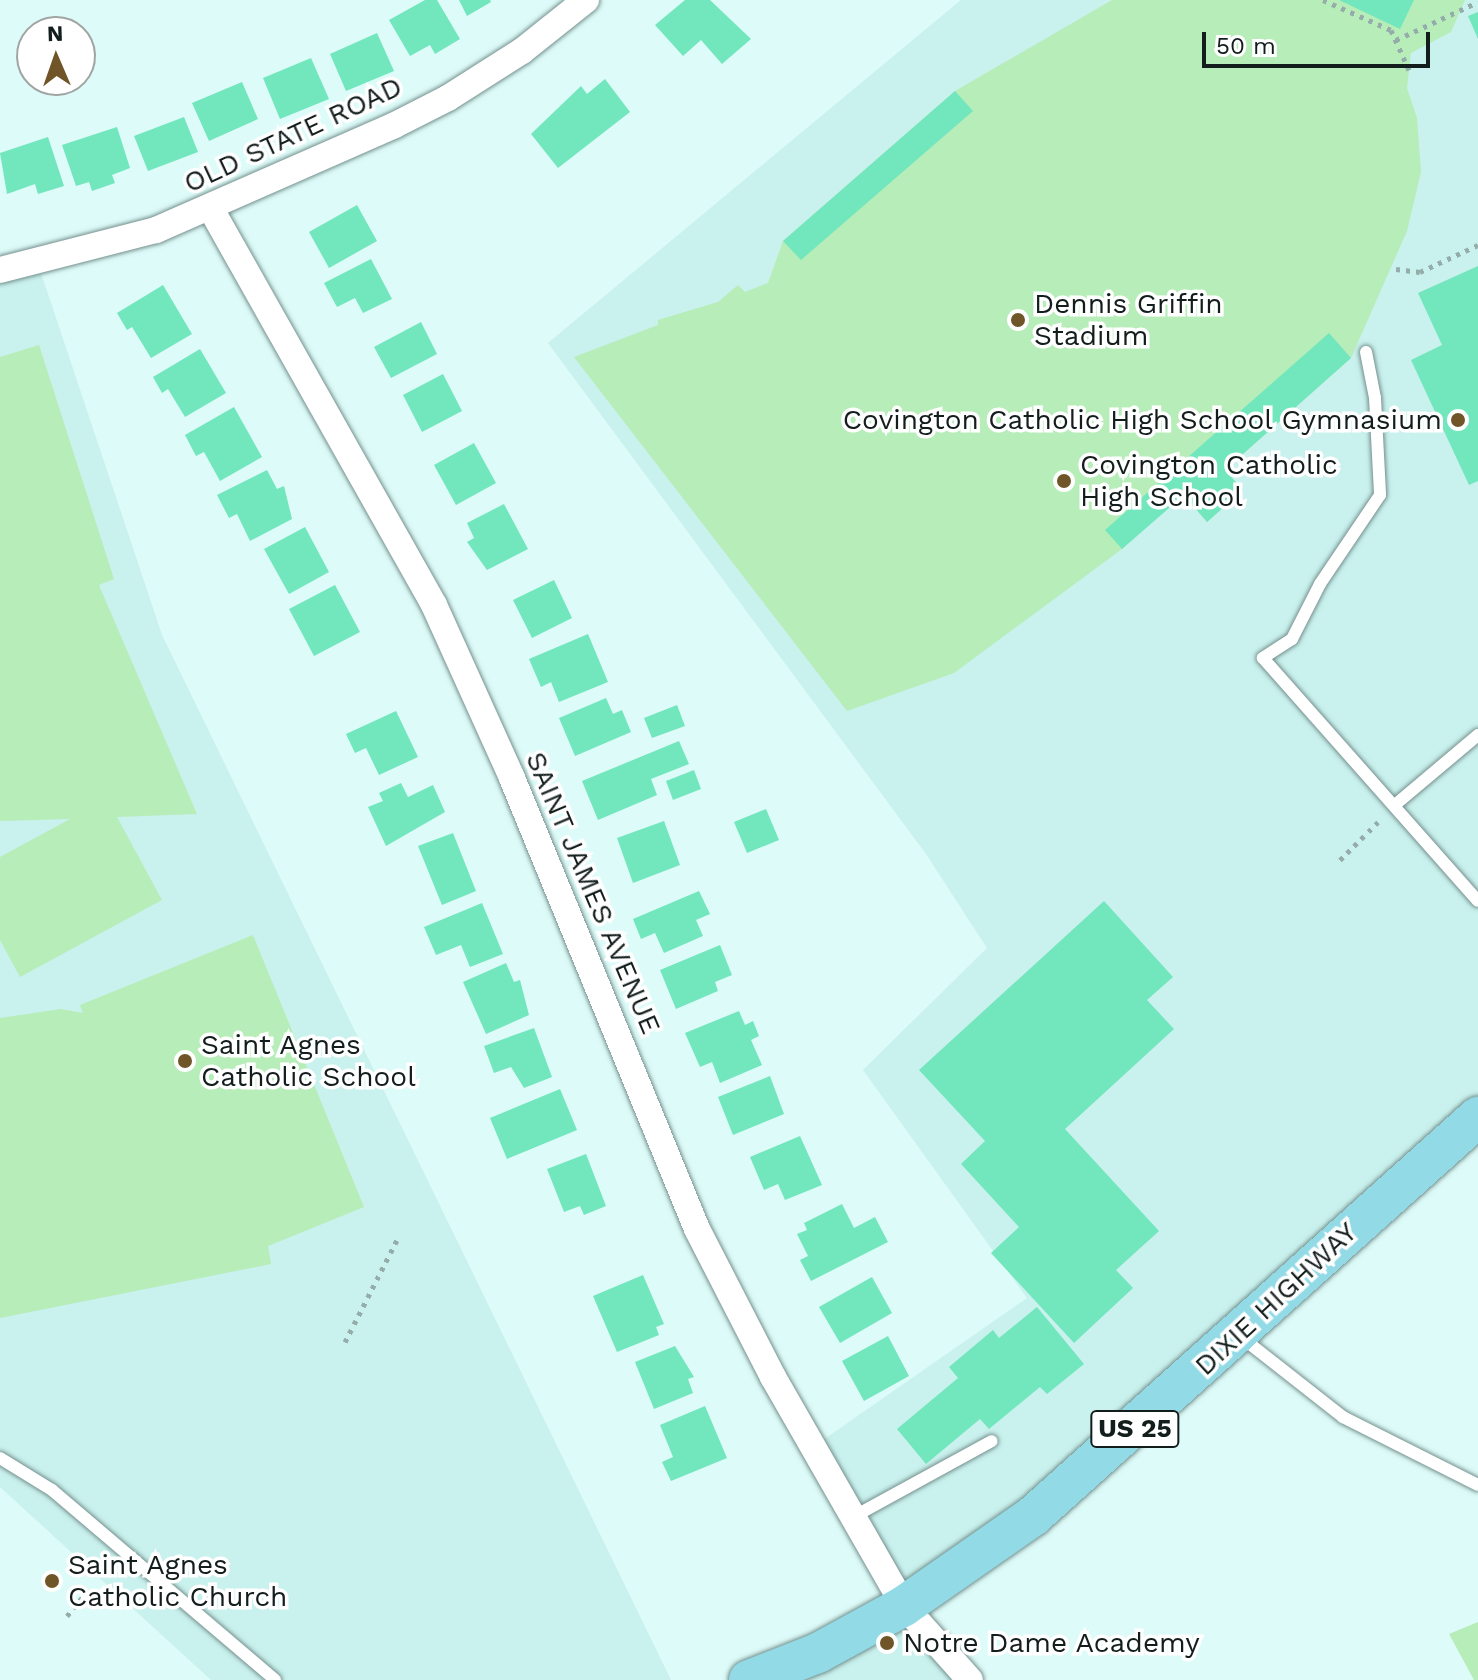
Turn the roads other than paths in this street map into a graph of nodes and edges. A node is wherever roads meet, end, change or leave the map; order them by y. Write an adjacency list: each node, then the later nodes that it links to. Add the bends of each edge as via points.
1 (586, 0): 2 (street, OLD STATE ROAD, via 522,51 448,98)
2 (211, 209): 3 (street, OLD STATE ROAD, via 92,250); 13 (street, SAINT JAMES AVENUE, via 434,605 512,778 697,1229)
3 (0, 270)
4 (1366, 352): 6 (lane, via 1375,398 1380,495 1320,584 1292,639 1263,658)
5 (1478, 735): 6 (lane)
6 (1396, 804): 7 (lane)
7 (1478, 901)
8 (1478, 1117): 9 (main road, DIXIE HIGHWAY / US 25)
9 (1237, 1335): 12 (lane, via 1343,1417); 14 (main road, DIXIE HIGHWAY / US 25, via 1033,1516)
10 (992, 1441): 13 (lane)
11 (0, 1458): 15 (lane, via 52,1490)
12 (1478, 1485)
13 (853, 1517): 14 (street, SAINT JAMES AVENUE)
14 (904, 1606): 16 (main road, DIXIE HIGHWAY / US 25, via 818,1653); 17 (street, SAINT JAMES AVENUE)
15 (275, 1680)
16 (749, 1680)
17 (970, 1680)

